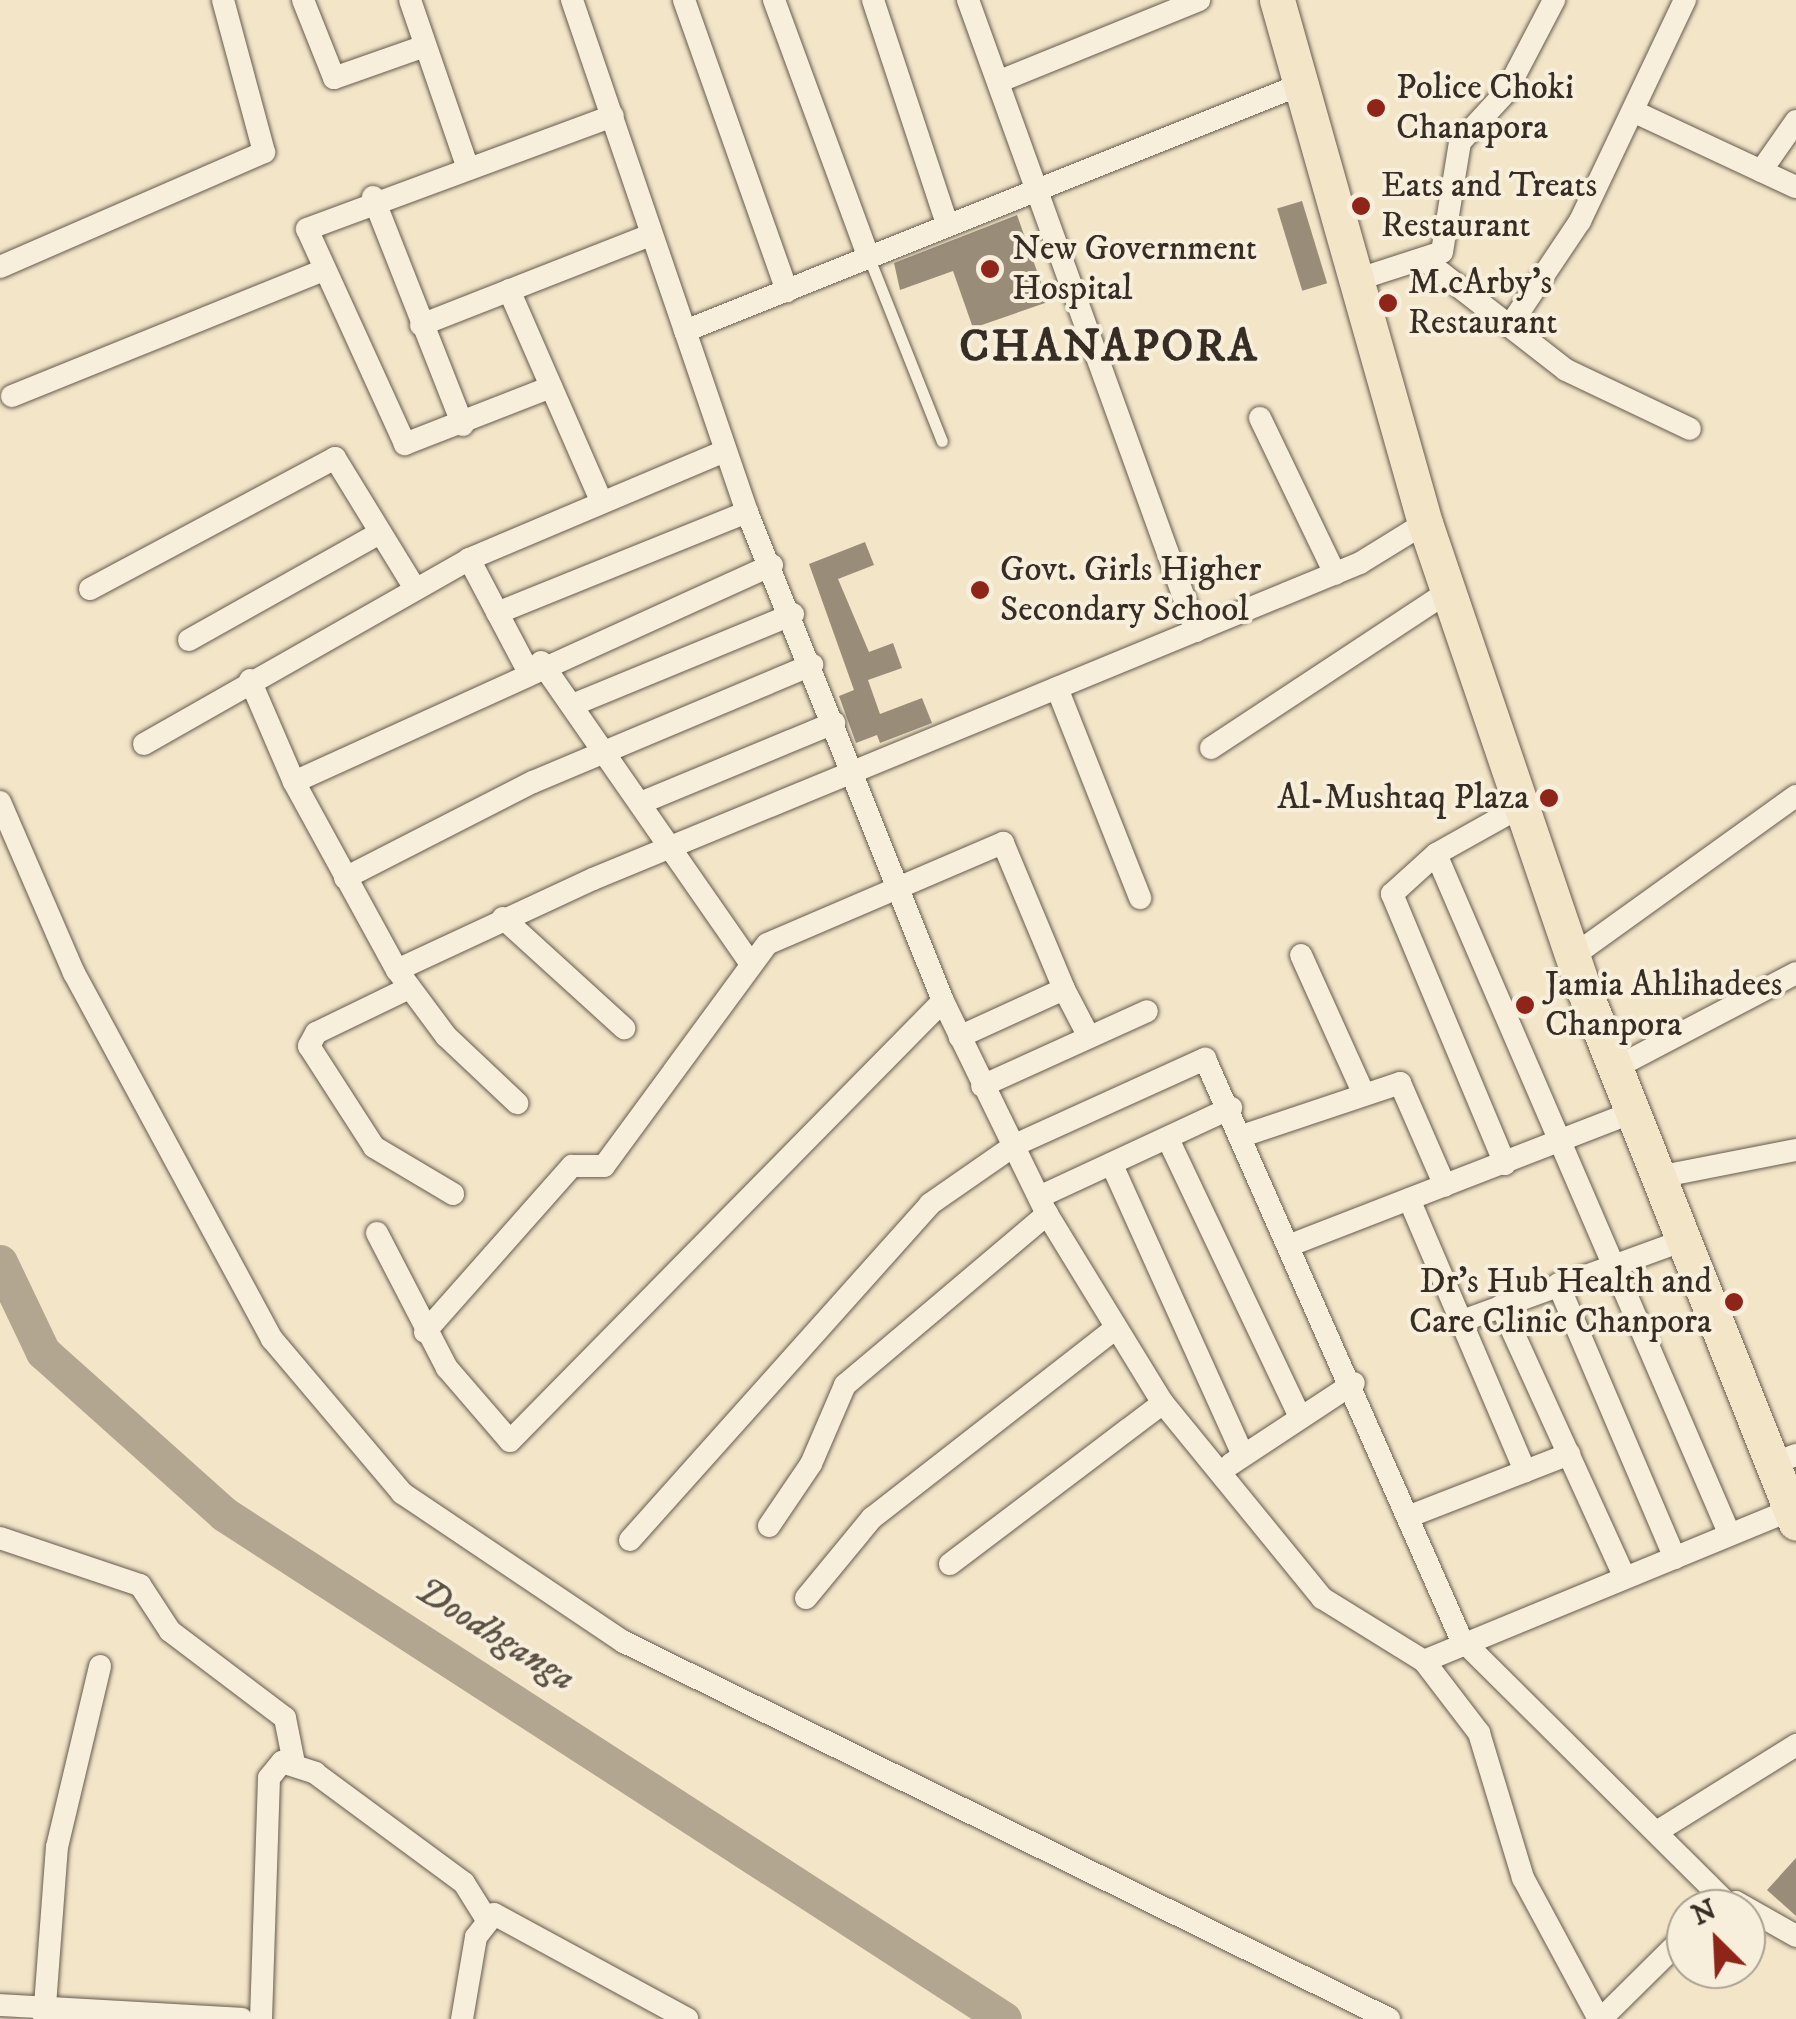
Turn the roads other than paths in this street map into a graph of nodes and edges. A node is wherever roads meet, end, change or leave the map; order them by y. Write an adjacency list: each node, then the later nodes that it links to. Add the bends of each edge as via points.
1 (223, 0): 28 (street, via 264,152)
2 (302, 0): 13 (street, via 334,78)
3 (410, 0): 13 (street)
4 (572, 0): 17 (street)
5 (684, 0): 32 (street)
6 (774, 0): 26 (street)
7 (873, 0): 24 (street)
8 (968, 0): 14 (street)
9 (1199, 0): 14 (street)
10 (1277, 0): 15 (main road)
11 (1554, 0): 27 (street, via 1506,92 1460,142 1445,243)
12 (1686, 0): 16 (street)
13 (425, 46): 19 (street)
14 (1000, 81): 22 (street)
15 (1302, 84): 22 (street); 30 (main road)
16 (1637, 113): 20 (street); 34 (street)
17 (612, 116): 19 (street); 25 (street)
18 (1796, 120): 20 (street)
19 (466, 163): 23 (street)
20 (1761, 171): 21 (street)
21 (1796, 187)
22 (1037, 188): 24 (street); 55 (street)
23 (372, 197): 29 (street, via 311,222 306,238); 33 (street)
24 (947, 224): 26 (street)
25 (652, 235): 31 (street); 35 (street)
26 (869, 258): 32 (street); 41 (lane)
27 (1426, 261): 30 (street); 34 (street)
28 (0, 267)
29 (320, 272): 37 (street); 39 (street, via 396,436 418,443)
30 (1356, 280): 45 (main road)
31 (509, 290): 33 (street); 36 (street)
32 (788, 291): 35 (street)
33 (421, 324): 39 (street)
34 (1511, 324): 40 (street, via 1566,370)
35 (685, 332): 42 (street)
36 (551, 387): 39 (street); 43 (street)
37 (12, 396)
38 (1260, 418): 49 (street)
39 (463, 425)
40 (1690, 430)
41 (942, 441)
42 (725, 451): 43 (street); 44 (street)
43 (601, 501): 47 (street)
44 (747, 512): 48 (street); 53 (street)
45 (1426, 524): 49 (street); 52 (main road)
46 (380, 533): 50 (street); 51 (street, via 340,462 321,460); 56 (street)
47 (469, 560): 50 (street); 53 (street)
48 (772, 564): 54 (street); 58 (street)
49 (1335, 574): 55 (street)
50 (414, 588): 59 (street)
51 (90, 590)
52 (1448, 591): 64 (street); 71 (main road)
53 (498, 613): 58 (street)
54 (793, 614): 57 (street); 61 (street)
55 (1196, 631): 60 (street)
56 (190, 640)
57 (812, 665): 62 (street); 65 (street)
58 (534, 666): 61 (street); 67 (street)
59 (250, 680): 63 (street); 67 (street)
60 (1058, 688): 66 (street); 76 (street)
61 (574, 704): 65 (street)
62 (834, 723): 66 (street); 70 (street)
63 (144, 744)
64 (1211, 748)
65 (610, 750): 70 (street); 74 (street)
66 (853, 775): 72 (street); 75 (street)
67 (294, 782): 74 (street)
68 (1796, 796): 79 (street)
69 (0, 802): 151 (street, via 74,973 272,1339 402,1493 624,1642)
70 (642, 802): 72 (street)
71 (1522, 806): 73 (street); 79 (main road)
72 (667, 850): 77 (street); 80 (street)
73 (1436, 854): 97 (street); 101 (street, via 1396,885 1392,906)
74 (344, 878): 82 (street)
75 (894, 884): 80 (street, via 792,927); 83 (street, via 1003,843); 84 (street)
76 (1140, 898)
77 (504, 918): 82 (street); 86 (street)
78 (1301, 955): 91 (street)
79 (1573, 956): 89 (main road)
80 (750, 963): 115 (street, via 706,1037 604,1166 572,1166)
81 (1796, 972): 89 (street)
82 (403, 979): 92 (street); 104 (street, via 316,1033 309,1046 374,1147)
83 (1064, 989): 87 (street); 88 (street)
84 (942, 1001): 87 (street); 115 (street, via 518,1437 504,1439 484,1418)
85 (1147, 1011): 88 (street)
86 (624, 1028)
87 (958, 1037): 90 (street)
88 (1090, 1037): 90 (street)
89 (1615, 1068): 94 (main road)
90 (982, 1086): 98 (street)
91 (1362, 1090): 95 (street); 103 (street, via 1388,1081 1406,1088)
92 (517, 1103)
93 (1231, 1108): 95 (street); 96 (street); 98 (street, via 1212,1066 1199,1060)
94 (1633, 1112): 97 (street); 102 (main road)
95 (1242, 1136): 109 (street)
96 (1168, 1139): 100 (street); 118 (street)
97 (1562, 1140): 101 (street); 110 (street)
98 (1015, 1145): 106 (street); 129 (street, via 910,1223)
99 (1796, 1150): 102 (street)
100 (1112, 1164): 106 (street); 120 (street)
101 (1504, 1164): 103 (street)
102 (1658, 1178): 108 (main road)
103 (1445, 1186): 105 (street)
104 (453, 1194)
105 (1410, 1199): 109 (street); 113 (street)
106 (1043, 1205): 114 (street); 126 (street, via 845,1385 811,1464)
107 (376, 1234): 115 (street)
108 (1684, 1240): 110 (street); 121 (main road)
109 (1293, 1244): 116 (street)
110 (1614, 1262): 111 (street); 127 (street)
111 (1558, 1284): 112 (street); 130 (street)
112 (1501, 1306): 113 (street); 119 (street)
113 (1462, 1321): 122 (street)
114 (1115, 1329): 117 (street); 133 (street, via 872,1518)
115 (425, 1332)
116 (1354, 1383): 118 (street); 124 (street)
117 (1162, 1403): 123 (street); 131 (street)
118 (1300, 1417): 120 (street)
119 (1569, 1454): 122 (street); 132 (street)
120 (1243, 1455): 123 (street)
121 (1782, 1460): 125 (main road)
122 (1525, 1471): 124 (street)
123 (1220, 1472): 135 (street, via 1345,1619)
124 (1410, 1516): 134 (street)
125 (1793, 1517): 127 (street)
126 (769, 1526)
127 (1729, 1534): 130 (street)
128 (0, 1538): 138 (street, via 140,1585 170,1631 285,1718)
129 (630, 1540)
130 (1675, 1558): 132 (street)
131 (950, 1564)
132 (1624, 1576): 134 (street)
133 (806, 1598)
134 (1461, 1639): 135 (street); 139 (street)
135 (1424, 1662): 152 (street, via 1479,1733 1523,1878)
136 (100, 1666): 146 (street, via 57,1847)
137 (1796, 1745): 139 (street)
138 (294, 1764): 141 (street, via 464,1882); 148 (street, via 282,1762 269,1778)
139 (1658, 1831): 140 (street)
140 (1707, 1889)
141 (486, 1917): 149 (street); 150 (street, via 502,1917)
142 (1766, 1924): 143 (street)
143 (1796, 1936)
144 (1666, 1955): 152 (street)
145 (0, 2005): 146 (street)
146 (44, 2014): 147 (street)
147 (242, 2019)
148 (261, 2019)
149 (462, 2019)
150 (687, 2019)
151 (1389, 2019)
152 (1600, 2019)

